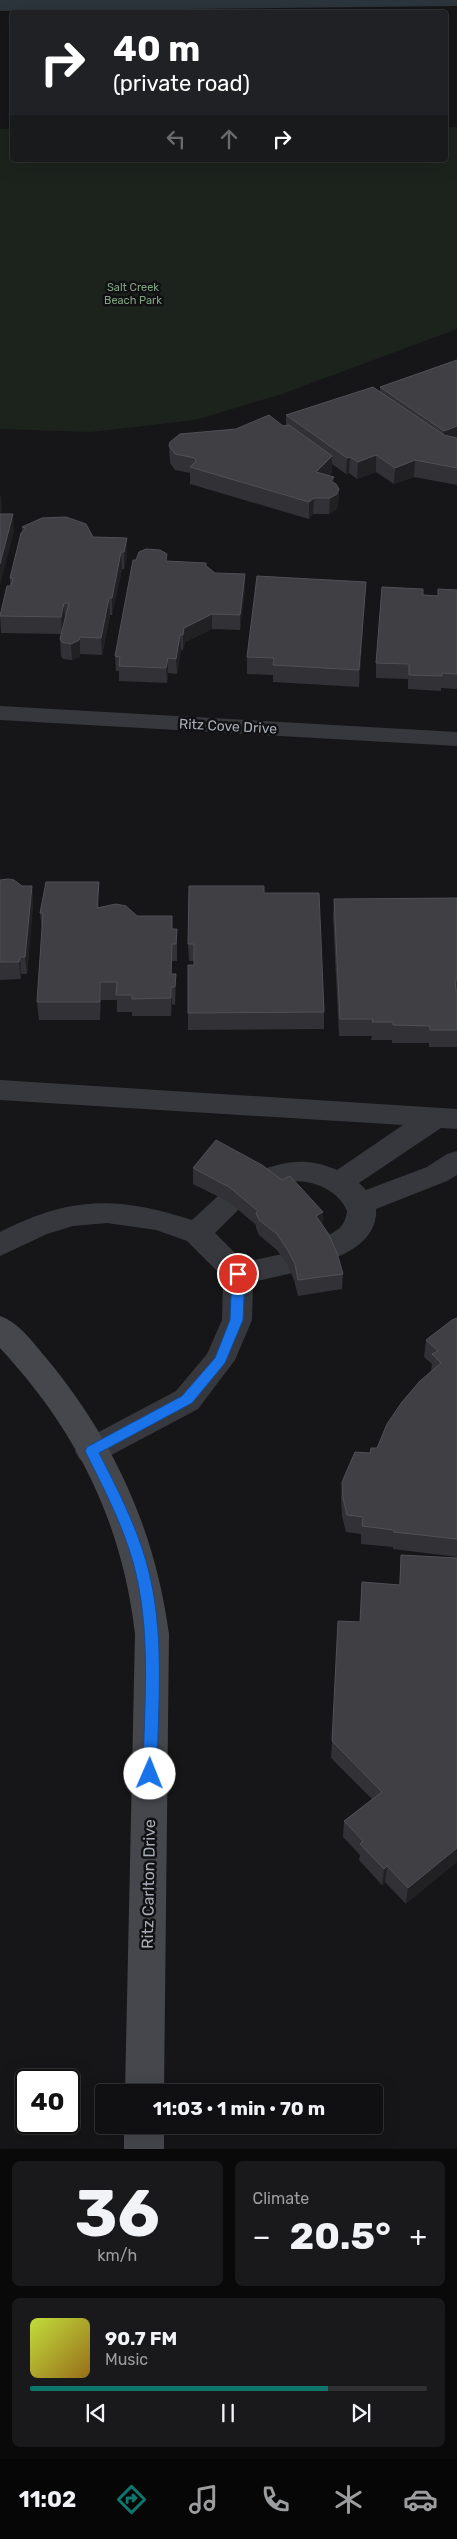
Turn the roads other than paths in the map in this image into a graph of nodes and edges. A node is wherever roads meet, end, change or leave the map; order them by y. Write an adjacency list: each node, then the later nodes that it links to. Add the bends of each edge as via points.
1 (0, 712): 2 (street, Ritz Cove Drive)
2 (457, 739)
3 (0, 1090): 4 (street)
4 (447, 1118): 7 (street, via 367,1162)
5 (457, 1161): 9 (street, via 437,1174)
6 (262, 1180): 7 (street, via 294,1170 318,1173)
7 (341, 1182): 9 (street)
8 (229, 1202): 10 (street)
9 (360, 1204): 12 (street, via 362,1222 351,1236)
10 (197, 1233): 11 (street, via 158,1220 108,1212 72,1215 37,1226); 14 (street)
11 (0, 1245)
12 (328, 1249)
13 (287, 1264): 14 (street)
14 (238, 1274): 16 (street, via 236,1320 220,1360 187,1400)
15 (0, 1328): 16 (street, Ritz Carlton Drive, via 17,1345 75,1421)
16 (91, 1451): 17 (street, Ritz Carlton Drive, via 122,1511 140,1562 152,1634)
17 (145, 2084)
18 (144, 2134): 19 (street)
19 (144, 2149)

